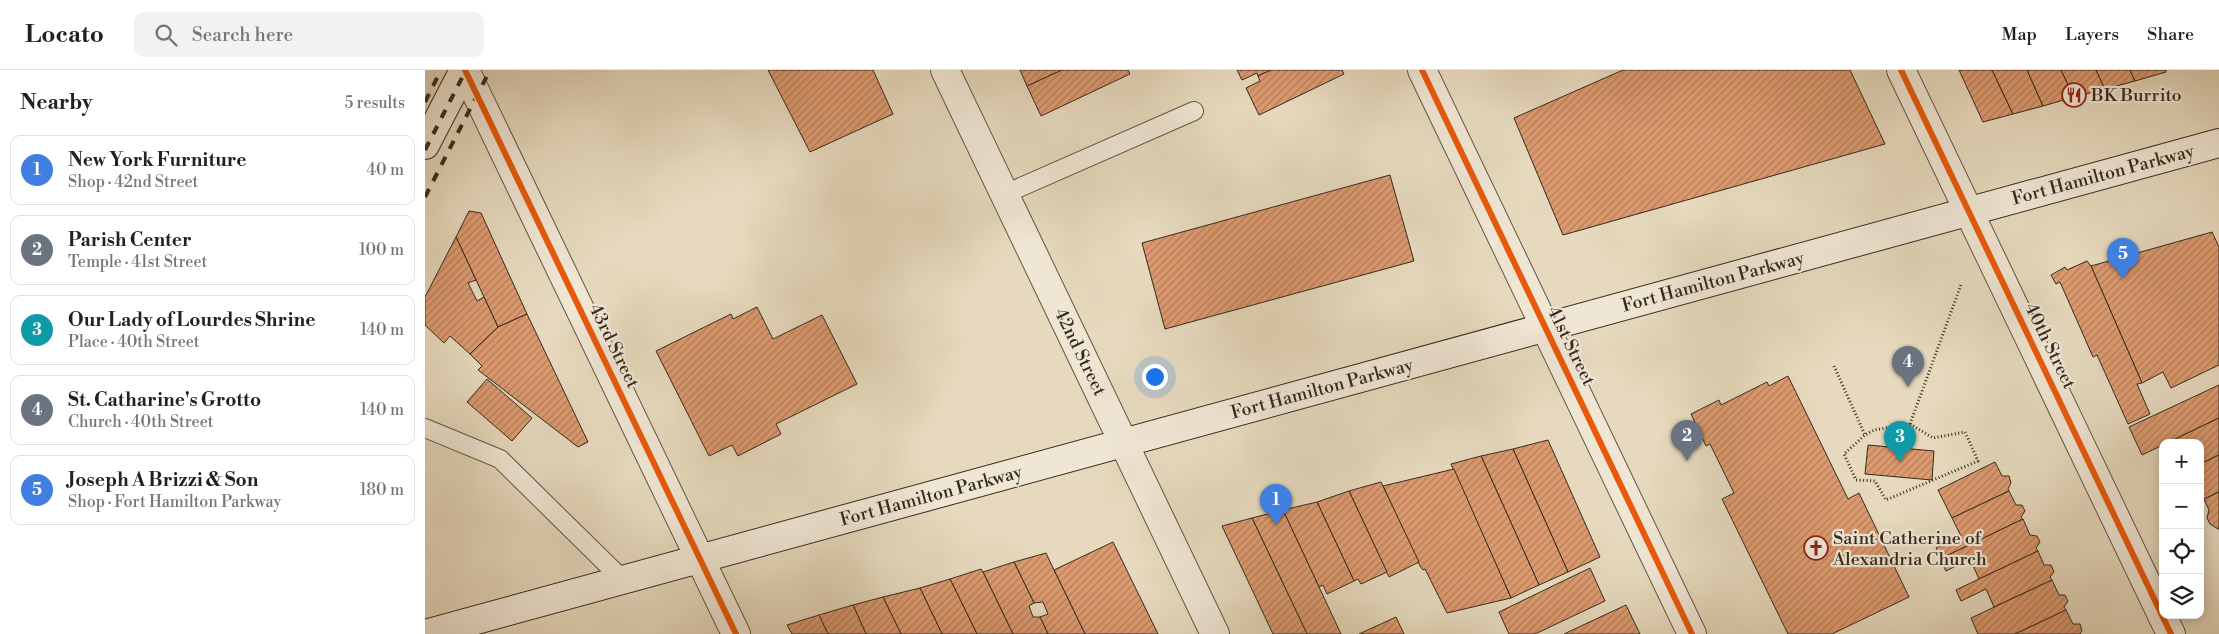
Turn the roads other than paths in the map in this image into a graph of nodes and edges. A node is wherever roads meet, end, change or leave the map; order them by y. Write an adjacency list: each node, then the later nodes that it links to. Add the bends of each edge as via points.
1 (464, 70): 7 (street); 13 (street, 43rd Street)
2 (945, 70): 8 (street, 42nd Street)
3 (1422, 70): 10 (street, 41st Street)
4 (1901, 70): 9 (street, 40th Street)
5 (1194, 111): 8 (lane)
6 (2219, 143): 9 (street, Fort Hamilton Parkway)
7 (425, 145)
8 (1005, 194): 12 (street, 42nd Street)
9 (1969, 212): 10 (street, Fort Hamilton Parkway); 19 (street, 40th Street)
10 (1546, 328): 12 (street, Fort Hamilton Parkway); 18 (street, 41st Street)
11 (425, 428): 14 (lane, via 500,459)
12 (1124, 443): 13 (street, Fort Hamilton Parkway); 17 (street, 42nd Street)
13 (700, 559): 14 (street, Fort Hamilton Parkway); 16 (street, 43rd Street)
14 (623, 580): 15 (street, Fort Hamilton Parkway)
15 (425, 634)
16 (736, 634)
17 (1215, 634)
18 (1692, 634)
19 (2171, 634)

